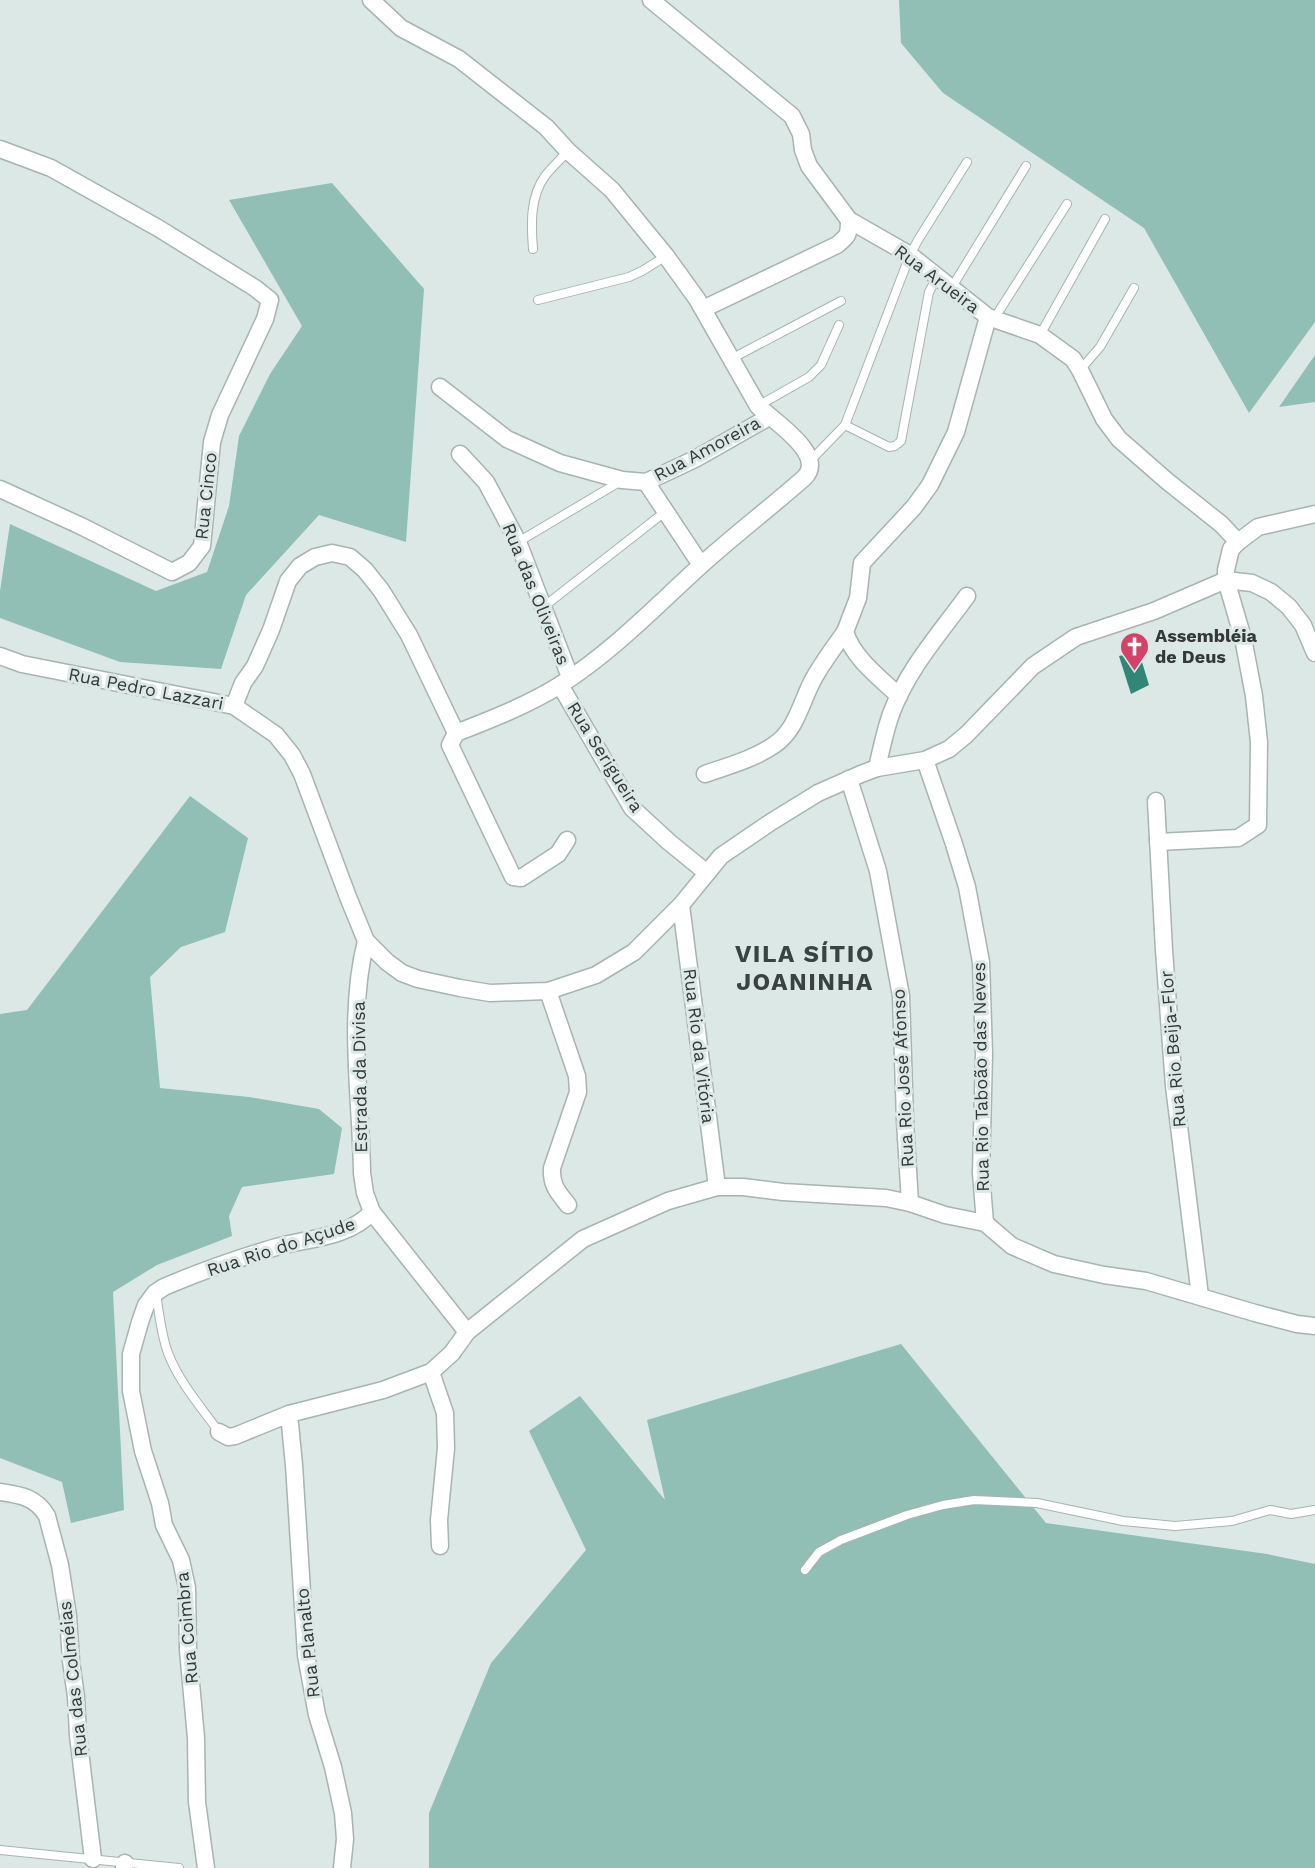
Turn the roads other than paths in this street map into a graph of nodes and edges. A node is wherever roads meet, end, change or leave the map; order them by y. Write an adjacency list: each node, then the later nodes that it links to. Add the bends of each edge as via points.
1 (371, 0): 4 (street, via 401,28 459,59 546,127)
2 (651, 0): 9 (street, Rua Arueira, via 792,116 809,166)
3 (0, 149): 31 (street, Rua Cinco, via 51,168 158,228 270,300 220,415 212,442 202,546 189,563 172,572 81,526)
4 (568, 151): 10 (lane, via 544,177 536,194 531,218); 12 (street, via 612,190)
5 (967, 162): 11 (lane)
6 (1026, 166): 14 (lane)
7 (1066, 204): 19 (lane)
8 (1105, 219): 21 (lane)
9 (849, 220): 11 (street, Rua Arueira); 18 (street, via 849,233 837,246)
10 (532, 249)
11 (910, 255): 13 (street, Rua Arueira); 26 (lane)
12 (666, 256): 16 (lane, via 629,277); 18 (street)
13 (938, 276): 14 (street, Rua Arueira); 26 (lane, via 929,292 901,441 889,447)
14 (952, 287): 19 (street, Rua Arueira)
15 (1134, 288): 23 (lane, via 1097,353)
16 (538, 300)
17 (841, 301): 22 (lane)
18 (703, 309): 22 (street)
19 (991, 318): 21 (street, Rua Arueira); 40 (street, via 956,432 930,485 862,563 858,598)
20 (839, 326): 25 (lane, via 821,365)
21 (1040, 335): 23 (street, Rua Arueira, via 1073,359)
22 (731, 359): 25 (street)
23 (1080, 370): 35 (street, Rua Arueira, via 1104,419 1119,439)
24 (440, 387): 29 (street, via 507,439 560,463)
25 (763, 411): 28 (street); 30 (street, Rua Amoreira, via 695,459)
26 (845, 425): 28 (lane)
27 (460, 454): 34 (street, Rua das Oliveiras, via 486,482)
28 (810, 459): 36 (street, via 812,466 804,478)
29 (622, 480): 30 (street); 34 (lane)
30 (646, 482): 32 (street)
31 (2, 494)
32 (666, 511): 36 (street); 39 (lane)
33 (1315, 514): 35 (street, via 1258,527)
34 (518, 542): 39 (street, Rua das Oliveiras)
35 (1238, 542): 37 (street, via 1232,549)
36 (701, 565): 43 (street, via 618,642)
37 (1226, 580): 41 (street, via 1252,583 1271,591 1303,625); 47 (street, via 1154,611 1076,637 1057,648 1033,666 966,735 949,749); 53 (street, via 1254,696 1259,742 1258,825 1238,838)
38 (967, 596): 44 (street)
39 (542, 608): 43 (street, Rua das Oliveiras)
40 (845, 632): 44 (street, via 850,647); 49 (street, via 812,681 789,730 757,755)
41 (1315, 653)
42 (0, 656): 45 (street, Rua Pedro Lazzari, via 22,664)
43 (565, 681): 46 (street, via 505,713); 54 (street, Rua Serigueira, via 633,808)
44 (899, 696): 48 (street)
45 (234, 706): 46 (street, via 271,630 288,581 300,566 332,553 350,557 381,590 409,635); 56 (street, Rua Pedro Lazzari, via 276,735 292,755)
46 (456, 733): 52 (street, via 450,745 513,877 521,878 558,854)
47 (925, 760): 48 (street); 62 (street, Rua Rio Taboão das Neves, via 967,887 981,962 981,1173)
48 (877, 768): 50 (street)
49 (705, 774)
50 (849, 779): 54 (street, via 818,793 746,838 721,856); 59 (street, Rua Rio José Afonso, via 878,871 901,996)
51 (1156, 801): 53 (street, Rua Rio Beija-Flor)
52 (567, 840)
53 (1158, 842): 64 (street, Rua Rio Beija-Flor, via 1174,1086)
54 (707, 873): 55 (street)
55 (681, 905): 57 (street, via 634,952 596,975); 58 (street, Rua Rio da Vitória)
56 (366, 941): 57 (street, via 402,973 418,979 490,993); 61 (street, Estrada da Divisa, via 356,1030 362,1173)
57 (548, 991): 60 (street, via 577,1076 578,1092 551,1179)
58 (717, 1187): 59 (street, via 743,1186); 66 (street, via 668,1201 583,1239)
59 (910, 1203): 62 (street)
60 (568, 1205)
61 (372, 1212): 63 (street, Rua Rio do Açude, via 351,1228 249,1255); 66 (street)
62 (985, 1223): 64 (street, via 1012,1246 1054,1264 1146,1281)
63 (155, 1293): 69 (lane, via 175,1369); 78 (street, Rua Coimbra, via 146,1305 131,1354 131,1391 164,1525 181,1560 187,1588 197,1802)
64 (1200, 1296): 65 (street)
65 (1315, 1326)
66 (467, 1332): 67 (street)
67 (431, 1372): 68 (street, via 383,1390); 72 (street, via 445,1413)
68 (289, 1414): 69 (street, via 235,1436); 79 (street, Rua Planalto, via 306,1655 316,1715 343,1813)
69 (219, 1432)
70 (0, 1492): 75 (street, Rua das Colméias, via 39,1504 47,1516 58,1555)
71 (1315, 1510): 73 (lane, via 1291,1514 1270,1510 1232,1521 1175,1526 1123,1521 1036,1503 974,1500 908,1515 841,1540 819,1552)
72 (440, 1546)
73 (805, 1570)
74 (0, 1850): 75 (lane)
75 (93, 1859): 76 (lane)
76 (124, 1865): 77 (lane)
77 (179, 1868)
78 (206, 1868)
79 (342, 1868)

